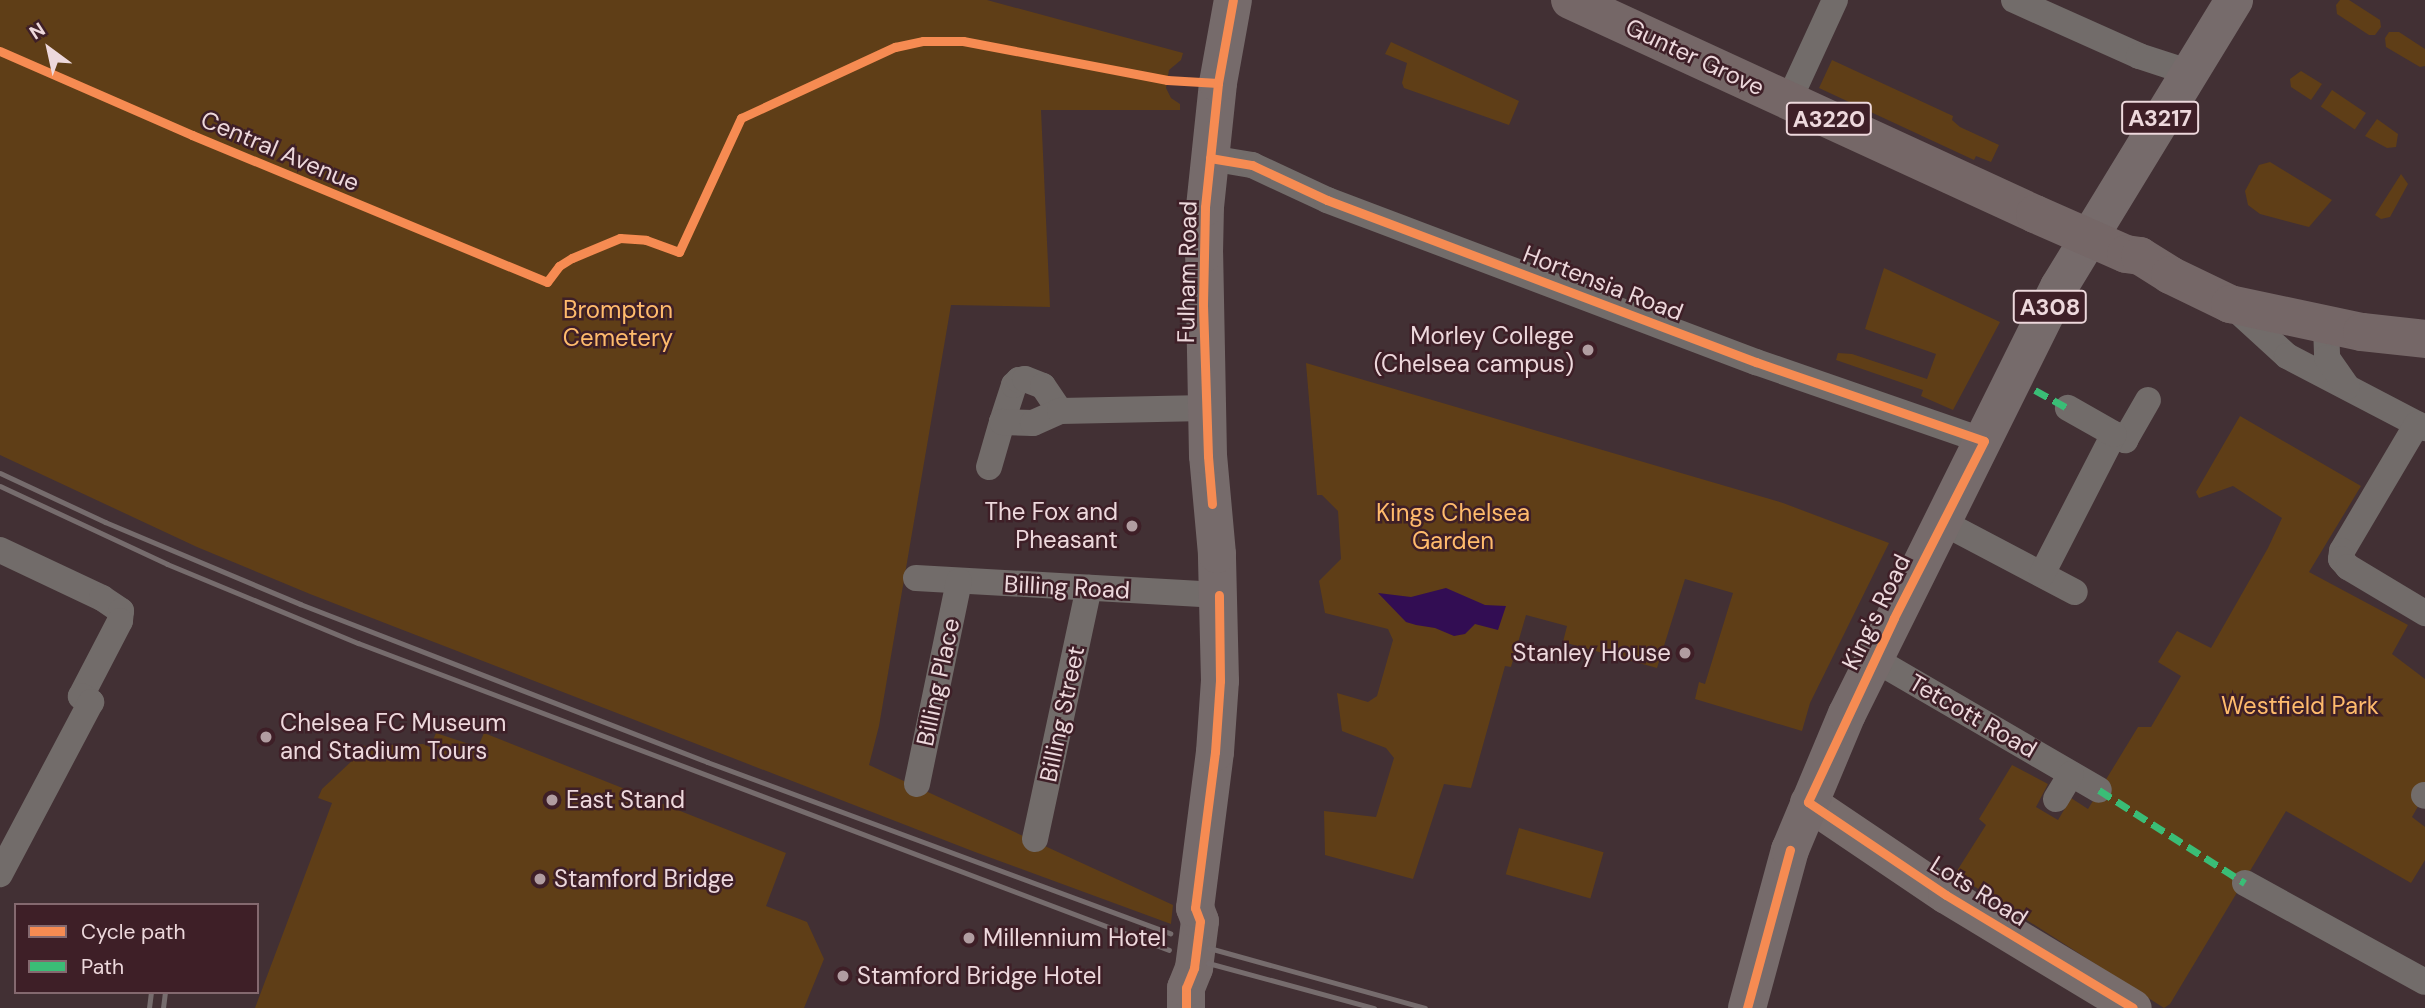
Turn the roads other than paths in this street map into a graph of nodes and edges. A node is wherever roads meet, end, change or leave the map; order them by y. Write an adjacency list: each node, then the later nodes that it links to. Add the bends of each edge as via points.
1 (1233, 0): 8 (main road, Fulham Road)
2 (1570, 0): 7 (highway, Gunter Grove / A3220)
3 (1835, 0): 7 (street)
4 (2014, 0): 6 (street, via 2106,42)
5 (2234, 0): 6 (main road, King's Road / A3217)
6 (2188, 72): 9 (main road, King's Road / A3217)
7 (1789, 100): 9 (highway, Gunter Grove / A3220)
8 (1210, 158): 15 (main road, Fulham Road, via 1204,253); 21 (street, Hortensia Road, via 1252,165 1327,200 1756,362)
9 (2088, 236): 10 (highway, A3220, via 2154,262 2170,275); 21 (main road, King's Road / A308)
10 (2230, 304): 11 (highway, A3220); 13 (street, via 2287,356)
11 (2326, 325): 12 (highway, A3220); 13 (street, via 2327,358)
12 (2425, 339)
13 (2347, 388): 19 (street)
14 (2148, 400): 20 (street, via 2125,440)
15 (1206, 408): 17 (street); 30 (main road, Fulham Road)
16 (2068, 408): 20 (street)
17 (1060, 411): 18 (street, via 1033,424); 18 (street, via 1043,386 1026,379 1013,384)
18 (1002, 422): 22 (street)
19 (2421, 426): 31 (street, via 2341,559)
20 (2114, 434): 25 (street)
21 (1984, 441): 23 (main road, King's Road / A308)
22 (989, 467)
23 (1941, 522): 25 (street); 32 (main road, King's Road / A308)
24 (0, 550): 39 (street, via 121,611 81,696 91,702)
25 (2042, 574): 29 (street)
26 (916, 578): 27 (street, Billing Road)
27 (959, 581): 28 (street, Billing Road); 34 (street, Billing Place)
28 (1089, 588): 30 (street, Billing Road); 38 (street, Billing Street)
29 (2076, 592)
30 (1219, 595): 42 (main road, Fulham Road, via 1216,740 1195,908 1184,919 1179,970)
31 (2425, 613)
32 (1874, 659): 33 (street, Tetcott Road); 37 (main road, King's Road / A308)
33 (2071, 774): 35 (street, Tetcott Road); 36 (street)
34 (917, 784)
35 (2099, 790)
36 (2056, 799)
37 (1808, 802): 43 (street, Lots Road); 44 (main road, King's Road / A308)
38 (1035, 839)
39 (0, 874)
40 (2245, 883): 41 (street)
41 (2425, 982)
42 (1186, 998)
43 (2112, 1003)
44 (1747, 1008)

